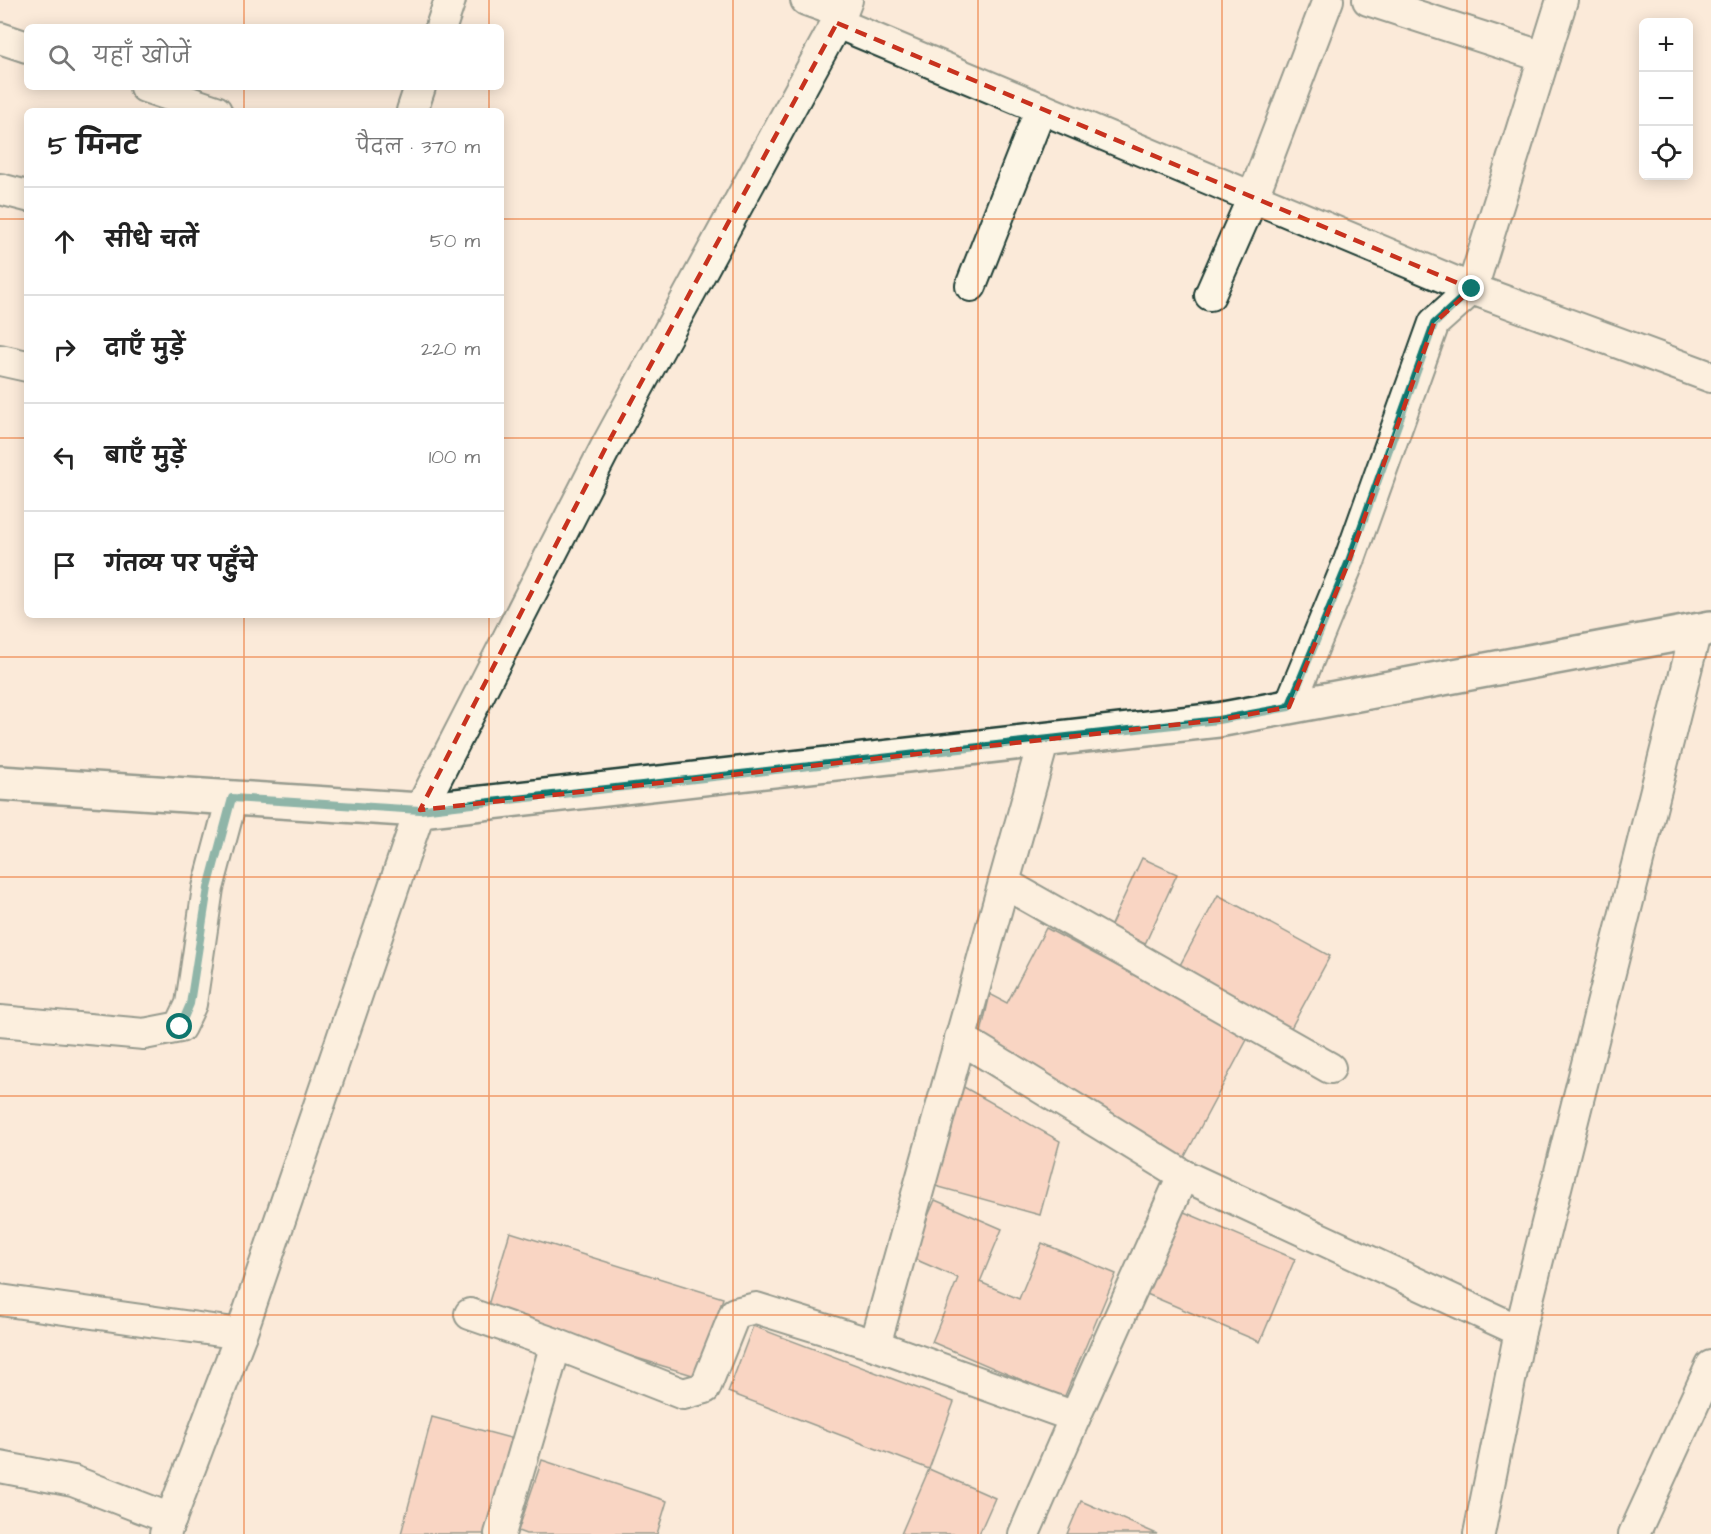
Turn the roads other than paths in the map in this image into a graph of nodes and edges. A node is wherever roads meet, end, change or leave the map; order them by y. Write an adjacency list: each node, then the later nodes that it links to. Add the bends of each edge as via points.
1 (450, 0): 7 (street)
2 (806, 0): 6 (street)
3 (1328, 0): 18 (street)
4 (1368, 0): 10 (street)
5 (1562, 0): 10 (street)
6 (842, 12): 15 (street); 30 (street, via 607,445)
7 (442, 24)
8 (0, 38): 9 (street)
9 (24, 46)
10 (1544, 57): 20 (street)
11 (154, 90): 13 (street)
12 (419, 90): 14 (street)
13 (207, 108)
14 (413, 108)
15 (1041, 108): 18 (street); 19 (street)
16 (0, 189): 17 (street)
17 (24, 195)
18 (1253, 197): 20 (street); 21 (street)
19 (971, 286)
20 (1472, 289): 24 (street); 26 (street, via 1434,324 1349,561)
21 (1210, 295)
22 (0, 360): 23 (street)
23 (24, 365)
24 (1711, 377)
25 (1704, 629): 26 (street); 38 (street)
26 (1289, 707): 27 (street, via 1218,720)
27 (1044, 739): 30 (street); 31 (street)
28 (0, 783): 29 (street)
29 (232, 798): 30 (street); 32 (street, via 208,888 190,1004 180,1027 144,1034)
30 (420, 810): 39 (street)
31 (1004, 883): 33 (street); 34 (street)
32 (0, 1021)
33 (960, 1038): 35 (street); 41 (street)
34 (1330, 1068)
35 (1183, 1175): 38 (street); 43 (street)
36 (0, 1300): 39 (street)
37 (470, 1314): 40 (street)
38 (1520, 1331): 48 (street)
39 (242, 1334): 45 (street)
40 (555, 1344): 41 (street, via 683,1394 705,1388 735,1313 756,1308); 46 (street)
41 (875, 1345): 43 (street)
42 (1711, 1366): 49 (street)
43 (1075, 1417): 47 (street)
44 (0, 1467): 45 (street, via 73,1481)
45 (168, 1527)
46 (500, 1534)
47 (1024, 1534)
48 (1479, 1534)
49 (1634, 1534)

